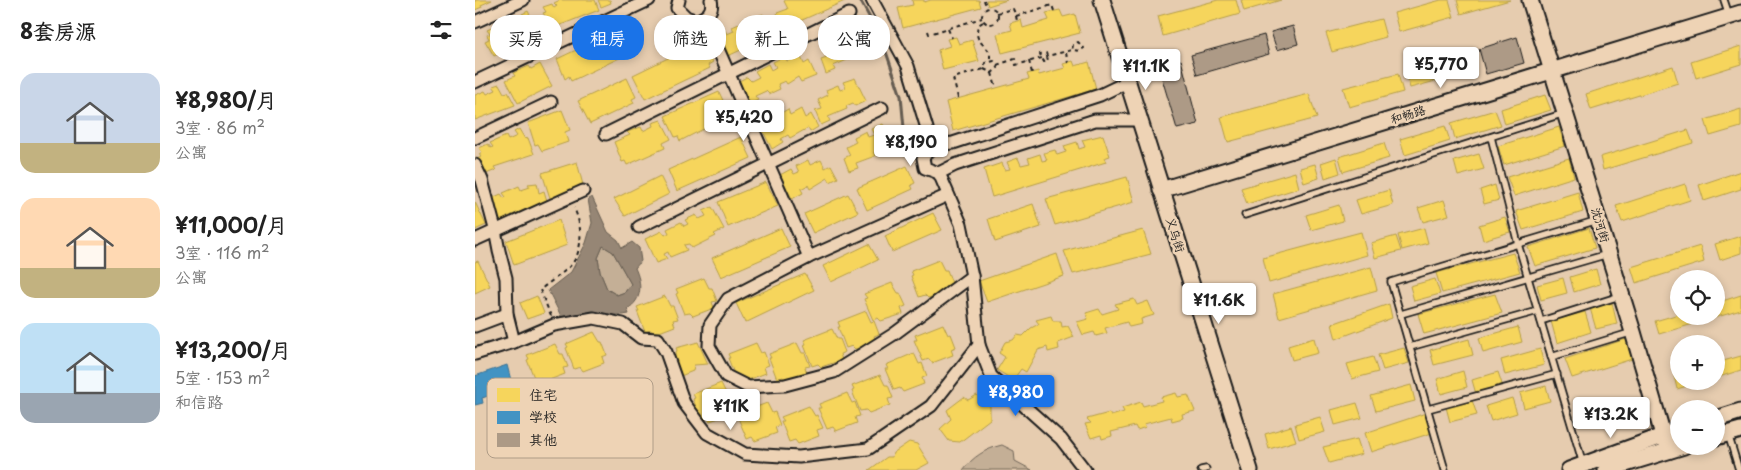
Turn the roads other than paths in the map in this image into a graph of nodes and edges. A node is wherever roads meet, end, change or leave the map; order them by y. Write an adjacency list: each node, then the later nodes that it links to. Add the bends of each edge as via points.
1 (523, 0): 13 (street)
2 (649, 0): 17 (street)
3 (679, 0): 10 (street, via 677,8)
4 (711, 0): 11 (street, via 712,6)
5 (872, 0): 26 (street, via 908,66)
6 (1102, 0): 18 (street, 义乌街)
7 (1530, 0): 15 (street, 沈河街)
8 (1725, 0): 12 (lane)
9 (849, 14): 16 (street)
10 (683, 15)
11 (707, 15)
12 (1735, 15): 15 (street, 和畅路)
13 (475, 22)
14 (722, 60): 16 (street)
15 (1552, 70): 21 (street, 沈河街); 30 (street, 和畅路)
16 (728, 73): 23 (street); 27 (street)
17 (475, 82)
18 (1127, 82): 22 (street, 义乌街); 26 (street, via 1100,95 953,143)
19 (551, 102): 25 (street)
20 (881, 108): 27 (street)
21 (1565, 113): 24 (lane); 34 (street, 沈河街)
22 (1139, 120): 29 (street, via 1095,120); 30 (street, 义乌街)
23 (605, 134)
24 (1491, 137): 33 (lane); 38 (lane)
25 (475, 138)
26 (932, 145): 29 (street, via 923,158 925,168)
27 (768, 164): 35 (street); 40 (street)
28 (475, 165): 36 (street)
29 (939, 173): 32 (street)
30 (1161, 190): 66 (street, 义乌街)
31 (583, 191): 36 (street)
32 (948, 195): 40 (street); 41 (street, via 961,224)
33 (1245, 215)
34 (1598, 220): 38 (lane); 39 (street, 沈河街)
35 (639, 228)
36 (495, 231): 37 (street); 45 (street, via 506,278)
37 (475, 240)
38 (1518, 244): 42 (lane); 46 (lane, via 1391,282)
39 (1608, 254): 42 (lane); 43 (street, 沈河街)
40 (809, 257): 41 (street, via 728,299 710,325 709,346 726,376 748,387 785,385 834,372 894,334)
41 (972, 276): 51 (street)
42 (1528, 277): 44 (lane); 46 (lane)
43 (1621, 296): 47 (lane); 49 (street, 沈河街)
44 (1538, 311): 47 (lane); 52 (lane)
45 (507, 314): 48 (street); 50 (street)
46 (1401, 314): 52 (lane)
47 (1541, 321): 54 (lane)
48 (475, 326)
49 (1633, 332): 54 (lane); 61 (street, 沈河街)
50 (514, 342): 51 (street, via 554,325 595,318 623,324 641,338 658,339 684,402 707,433 745,454 799,457 868,449 931,406); 53 (street)
51 (979, 346): 65 (street, via 991,376 1061,439)
52 (1410, 347): 56 (lane)
53 (475, 354)
54 (1551, 357): 55 (lane)
55 (1557, 374): 56 (lane); 64 (lane)
56 (1428, 409): 67 (lane)
57 (1741, 411): 58 (street)
58 (1725, 416)
59 (1670, 433): 61 (street)
60 (1728, 434): 69 (lane)
61 (1663, 435): 62 (street, 沈河街); 64 (street)
62 (1670, 442)
63 (1670, 450): 68 (street)
64 (1576, 468)
65 (1085, 470)
66 (1249, 470)
67 (1445, 470)
68 (1606, 470)
69 (1739, 470)

